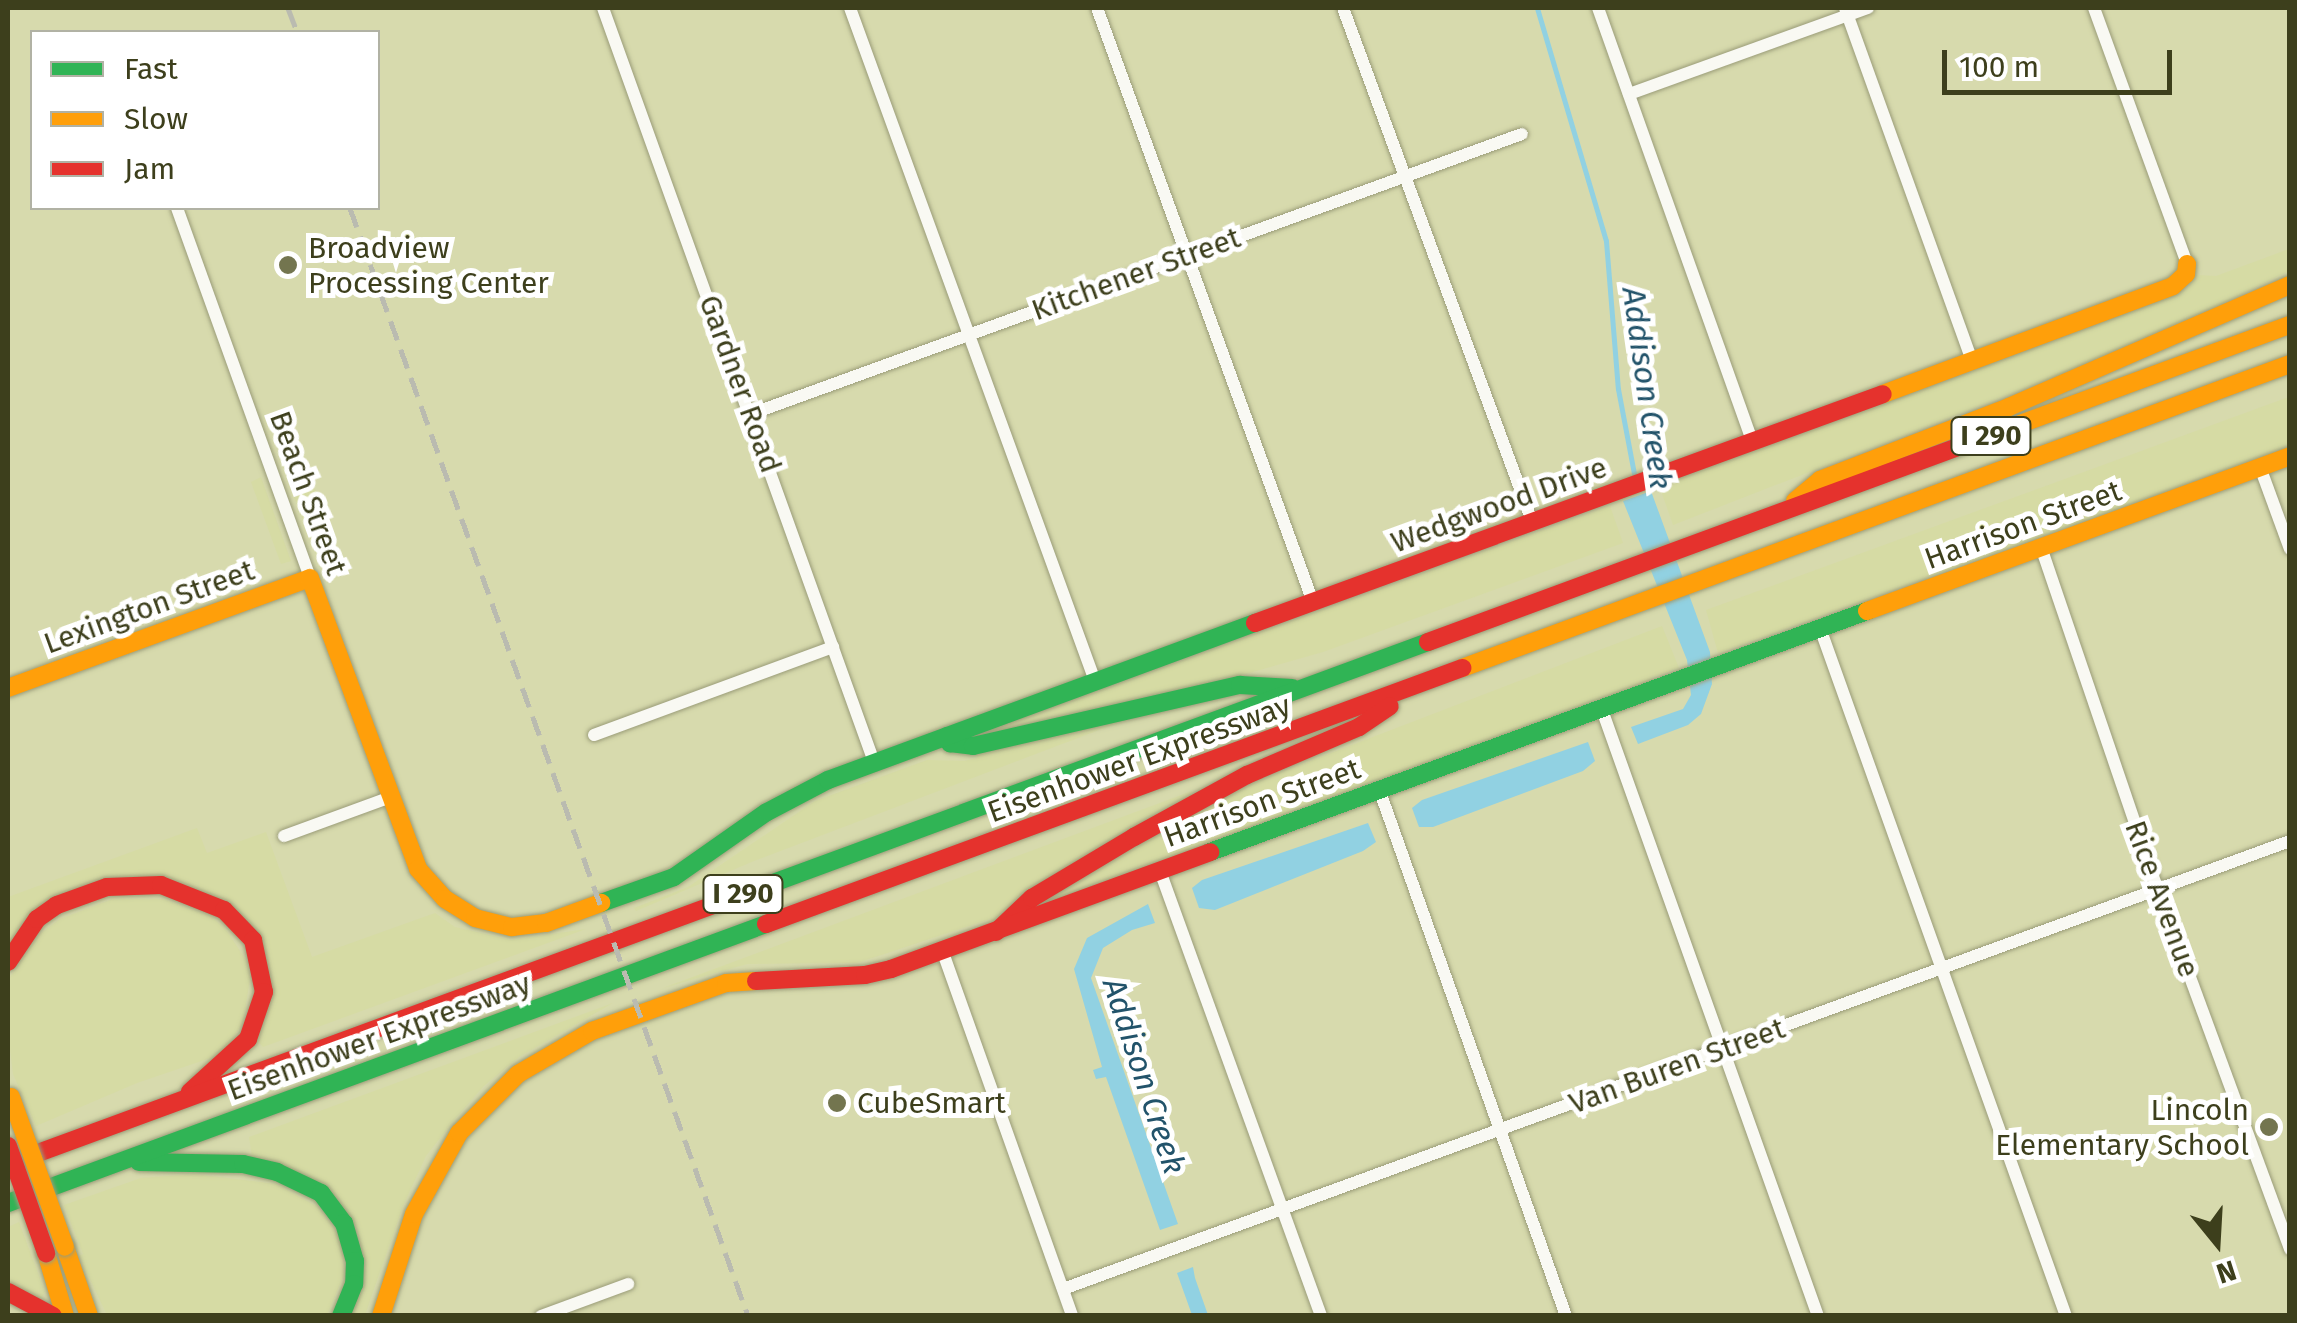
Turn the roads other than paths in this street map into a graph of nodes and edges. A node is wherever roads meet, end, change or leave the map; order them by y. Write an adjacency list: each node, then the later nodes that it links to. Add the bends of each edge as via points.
1 (603, 8): 20 (street, Gardner Road)
2 (850, 8): 17 (street)
3 (1098, 8): 13 (street)
4 (1344, 8): 11 (street)
5 (1598, 8): 9 (street)
6 (1868, 8): 8 (street)
7 (2094, 8): 14 (street)
8 (1846, 11): 9 (street); 18 (street)
9 (1629, 94): 21 (street)
10 (1522, 134): 11 (street, Kitchener Street)
11 (1404, 176): 13 (street, Kitchener Street); 25 (street)
12 (178, 210): 28 (street, Beach Street)
13 (1186, 256): 17 (street, Kitchener Street); 29 (street)
14 (2186, 264): 18 (main road, Wedgwood Drive, via 2186,274 2173,286)
15 (2290, 285): 24 (main road, via 2009,407 1820,480)
16 (2290, 326): 24 (main road, Eisenhower Expressway / I 290)
17 (968, 335): 20 (street, Kitchener Street); 32 (street)
18 (1972, 361): 21 (main road, Wedgwood Drive)
19 (2290, 364): 33 (main road, Eisenhower Expressway / I 290)
20 (751, 414): 31 (street, Gardner Road)
21 (1752, 440): 25 (main road, Wedgwood Drive)
22 (2290, 456): 23 (main road, Harrison Street)
23 (2260, 467): 26 (main road, Harrison Street); 27 (street)
24 (1780, 513): 35 (main road, Eisenhower Expressway / I 290)
25 (1532, 521): 29 (main road, Wedgwood Drive)
26 (2041, 548): 30 (main road, Harrison Street); 45 (street, Rice Avenue)
27 (2290, 549)
28 (310, 578): 34 (main road, Lexington Street); 41 (main road, Beach Street)
29 (1313, 602): 32 (main road, Wedgwood Drive)
30 (1820, 628): 36 (main road, Harrison Street); 49 (street)
31 (833, 647): 37 (street); 39 (street, Gardner Road)
32 (1095, 681): 38 (main road, Wedgwood Drive)
33 (1420, 685): 46 (main road, via 1360,727 1247,775 1134,837 1032,898); 55 (main road, Eisenhower Expressway / I 290)
34 (8, 688)
35 (1306, 688): 38 (main road, via 1240,685 973,746 950,744); 52 (main road, Eisenhower Expressway / I 290)
36 (1601, 707): 40 (main road, Harrison Street); 50 (street)
37 (594, 734)
38 (947, 736): 39 (main road, Wedgwood Drive)
39 (874, 762): 41 (main road, Beach Street, via 794,795 674,877 531,926 475,918 435,890 418,869)
40 (1379, 789): 44 (main road, Harrison Street); 53 (street)
41 (388, 798): 42 (street)
42 (284, 836)
43 (2290, 841): 45 (street, Van Buren Street)
44 (1160, 871): 46 (main road, Harrison Street); 58 (street)
45 (2158, 889): 49 (street, Van Buren Street); 59 (street, Rice Avenue)
46 (996, 932): 47 (main road, Harrison Street)
47 (942, 950): 61 (street); 67 (main road, Harrison Street, via 865,975 726,982 592,1030 542,1058 496,1093 444,1154 414,1214)
48 (8, 962): 52 (main road, via 37,919 107,887 162,886 224,910 260,957 262,1004 236,1054)
49 (1942, 968): 50 (street, Van Buren Street); 73 (street)
50 (1722, 1050): 53 (street, Van Buren Street); 72 (street)
51 (9, 1092): 65 (main road, bridge)
52 (181, 1100): 56 (main road, Eisenhower Expressway / I 290)
53 (1500, 1130): 58 (street, Van Buren Street); 71 (street)
54 (8, 1146): 64 (main road, bridge)
55 (120, 1162): 57 (main road, Eisenhower Expressway / I 290); 66 (main road, via 243,1164 321,1193 344,1223 355,1261)
56 (8, 1164)
57 (8, 1203)
58 (1283, 1210): 61 (street, Van Buren Street); 70 (street)
59 (2290, 1249)
60 (628, 1284): 68 (street)
61 (1062, 1289): 69 (street)
62 (8, 1292): 63 (main road)
63 (52, 1316)
64 (65, 1316)
65 (90, 1316)
66 (341, 1316)
67 (381, 1316)
68 (541, 1316)
69 (1072, 1316)
70 (1320, 1316)
71 (1566, 1316)
72 (1818, 1316)
73 (2066, 1316)

